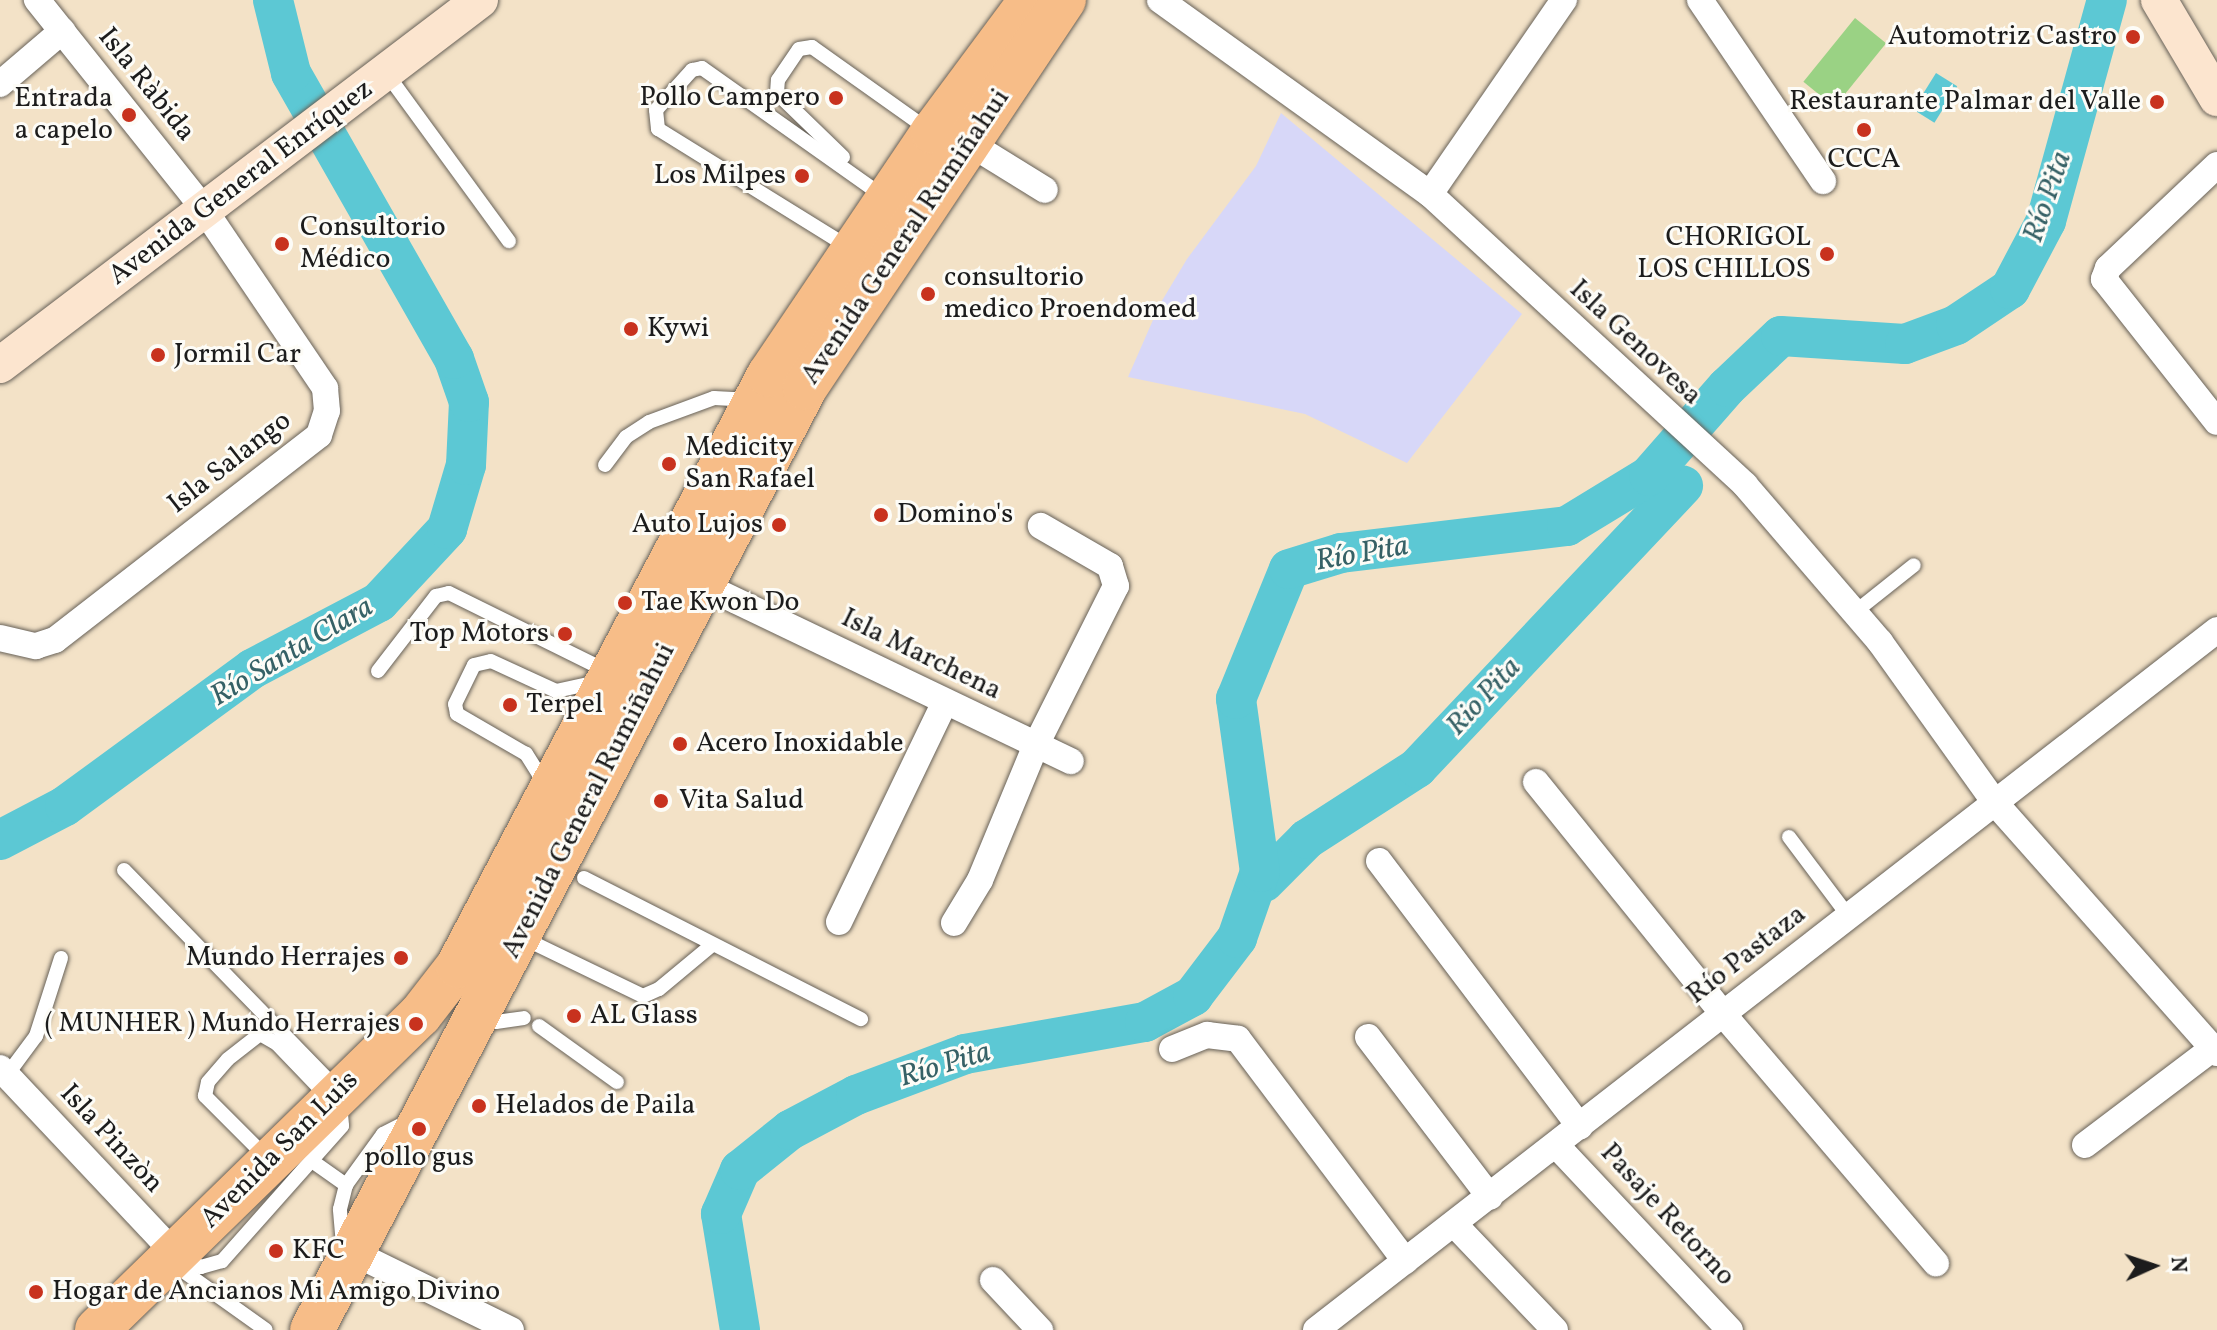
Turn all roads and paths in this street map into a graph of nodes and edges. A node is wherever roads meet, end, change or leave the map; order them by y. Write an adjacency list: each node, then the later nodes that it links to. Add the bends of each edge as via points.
1 (37, 0): 9 (street, Isla Ràbida)
2 (480, 0): 11 (main road, Avenida General Enríquez)
3 (1031, 0): 13 (highway, Avenida General Rumiñahui)
4 (1064, 0): 13 (highway, Avenida General Rumiñahui)
5 (1160, 0): 17 (street, Isla Genovesa)
6 (1564, 0): 17 (street)
7 (1700, 0): 15 (street)
8 (2159, 0): 12 (main road)
9 (62, 31): 10 (street); 19 (street, Isla Ràbida)
10 (0, 84)
11 (374, 84): 19 (main road, Avenida General Enríquez); 20 (lane)
12 (2217, 98)
13 (951, 137): 16 (street); 18 (highway, Avenida General Rumiñahui); 18 (lane, via 812,47 799,49 778,80 777,93 811,130); 28 (highway, Avenida General Rumiñahui, via 805,388)
14 (2217, 165): 24 (street, via 2108,268 2104,279)
15 (1823, 181)
16 (1045, 190)
17 (1430, 194): 29 (street, Isla Genovesa, via 1745,485)
18 (889, 195): 21 (highway, Avenida General Rumiñahui); 21 (lane, via 702,68 692,70 656,110 658,129)
19 (204, 209): 22 (main road, Avenida General Enríquez); 31 (street, Isla Salango, via 325,388 327,411 319,435 55,640 36,646)
20 (509, 241)
21 (853, 249): 23 (highway, Avenida General Rumiñahui)
22 (0, 365)
23 (756, 400): 25 (lane, via 714,398 670,412 626,437); 33 (highway, Avenida General Rumiñahui)
24 (2217, 422)
25 (605, 465)
26 (1041, 526): 35 (street, via 1110,566 1116,580)
27 (1914, 565): 29 (lane)
28 (701, 584): 34 (street, Isla Marchena); 47 (highway, Avenida General Rumiñahui)
29 (1855, 612): 39 (street, Isla Genovesa)
30 (2217, 630): 39 (street, Río Pastaza)
31 (0, 638)
32 (378, 671): 33 (lane, via 436,596 449,593)
33 (610, 676): 38 (highway, Avenida General Rumiñahui); 38 (lane, via 556,691 491,661 474,665 455,704 457,714 526,754)
34 (945, 702): 35 (street, Isla Marchena); 45 (street)
35 (1036, 745): 36 (street, Isla Marchena); 46 (street, via 980,880)
36 (1071, 761)
37 (1536, 782): 52 (street)
38 (550, 792): 50 (highway, Avenida General Rumiñahui)
39 (1996, 804): 44 (street, Río Pastaza); 58 (street, Isla Genovesa)
40 (1789, 837): 44 (lane)
41 (1379, 861): 63 (street)
42 (124, 870): 61 (lane)
43 (584, 878): 48 (lane)
44 (1849, 917): 52 (street, Río Pastaza)
45 (839, 922)
46 (954, 923)
47 (519, 936): 48 (lane, via 643,996); 51 (highway, Avenida General Rumiñahui)
48 (712, 945): 54 (lane)
49 (61, 958): 59 (lane, via 36,1036)
50 (458, 966): 61 (highway, Avenida San Luis, via 420,1015)
51 (479, 1014): 53 (lane, via 496,1022); 62 (highway, Avenida General Rumiñahui)
52 (1723, 1014): 63 (street, Río Pastaza); 74 (street)
53 (524, 1018)
54 (861, 1019)
55 (539, 1026): 60 (lane)
56 (1368, 1037): 69 (street)
57 (1172, 1049): 73 (street, via 1207,1035 1238,1039)
58 (2215, 1051): 65 (street)
59 (4, 1072): 71 (street, Isla Pinzòn)
60 (617, 1082)
61 (335, 1096): 66 (highway, Avenida San Luis); 66 (lane, via 260,1034 228,1059 208,1082 205,1096); 67 (lane, via 342,1126)
62 (428, 1111): 68 (lane, via 383,1134); 72 (highway, Avenida General Rumiñahui)
63 (1580, 1127): 64 (street, Río Pastaza)
64 (1556, 1145): 69 (street, Río Pastaza); 83 (street, Pasaje Retorno)
65 (2085, 1145)
66 (269, 1160): 71 (highway, Avenida San Luis)
67 (312, 1161): 68 (lane); 71 (lane, via 213,1268)
68 (346, 1185): 72 (lane, via 340,1209)
69 (1490, 1197): 70 (street, Río Pastaza)
70 (1455, 1225): 73 (street, Río Pastaza); 82 (street)
71 (172, 1257): 76 (highway, Avenida San Luis); 77 (lane)
72 (348, 1259): 78 (highway, Avenida General Rumiñahui); 79 (street)
73 (1405, 1261): 81 (street, Río Pastaza)
74 (1936, 1263)
75 (993, 1280): 80 (street)
76 (97, 1330)
77 (266, 1330)
78 (312, 1330)
79 (511, 1330)
80 (1040, 1330)
81 (1316, 1330)
82 (1555, 1330)
83 (1730, 1330)

